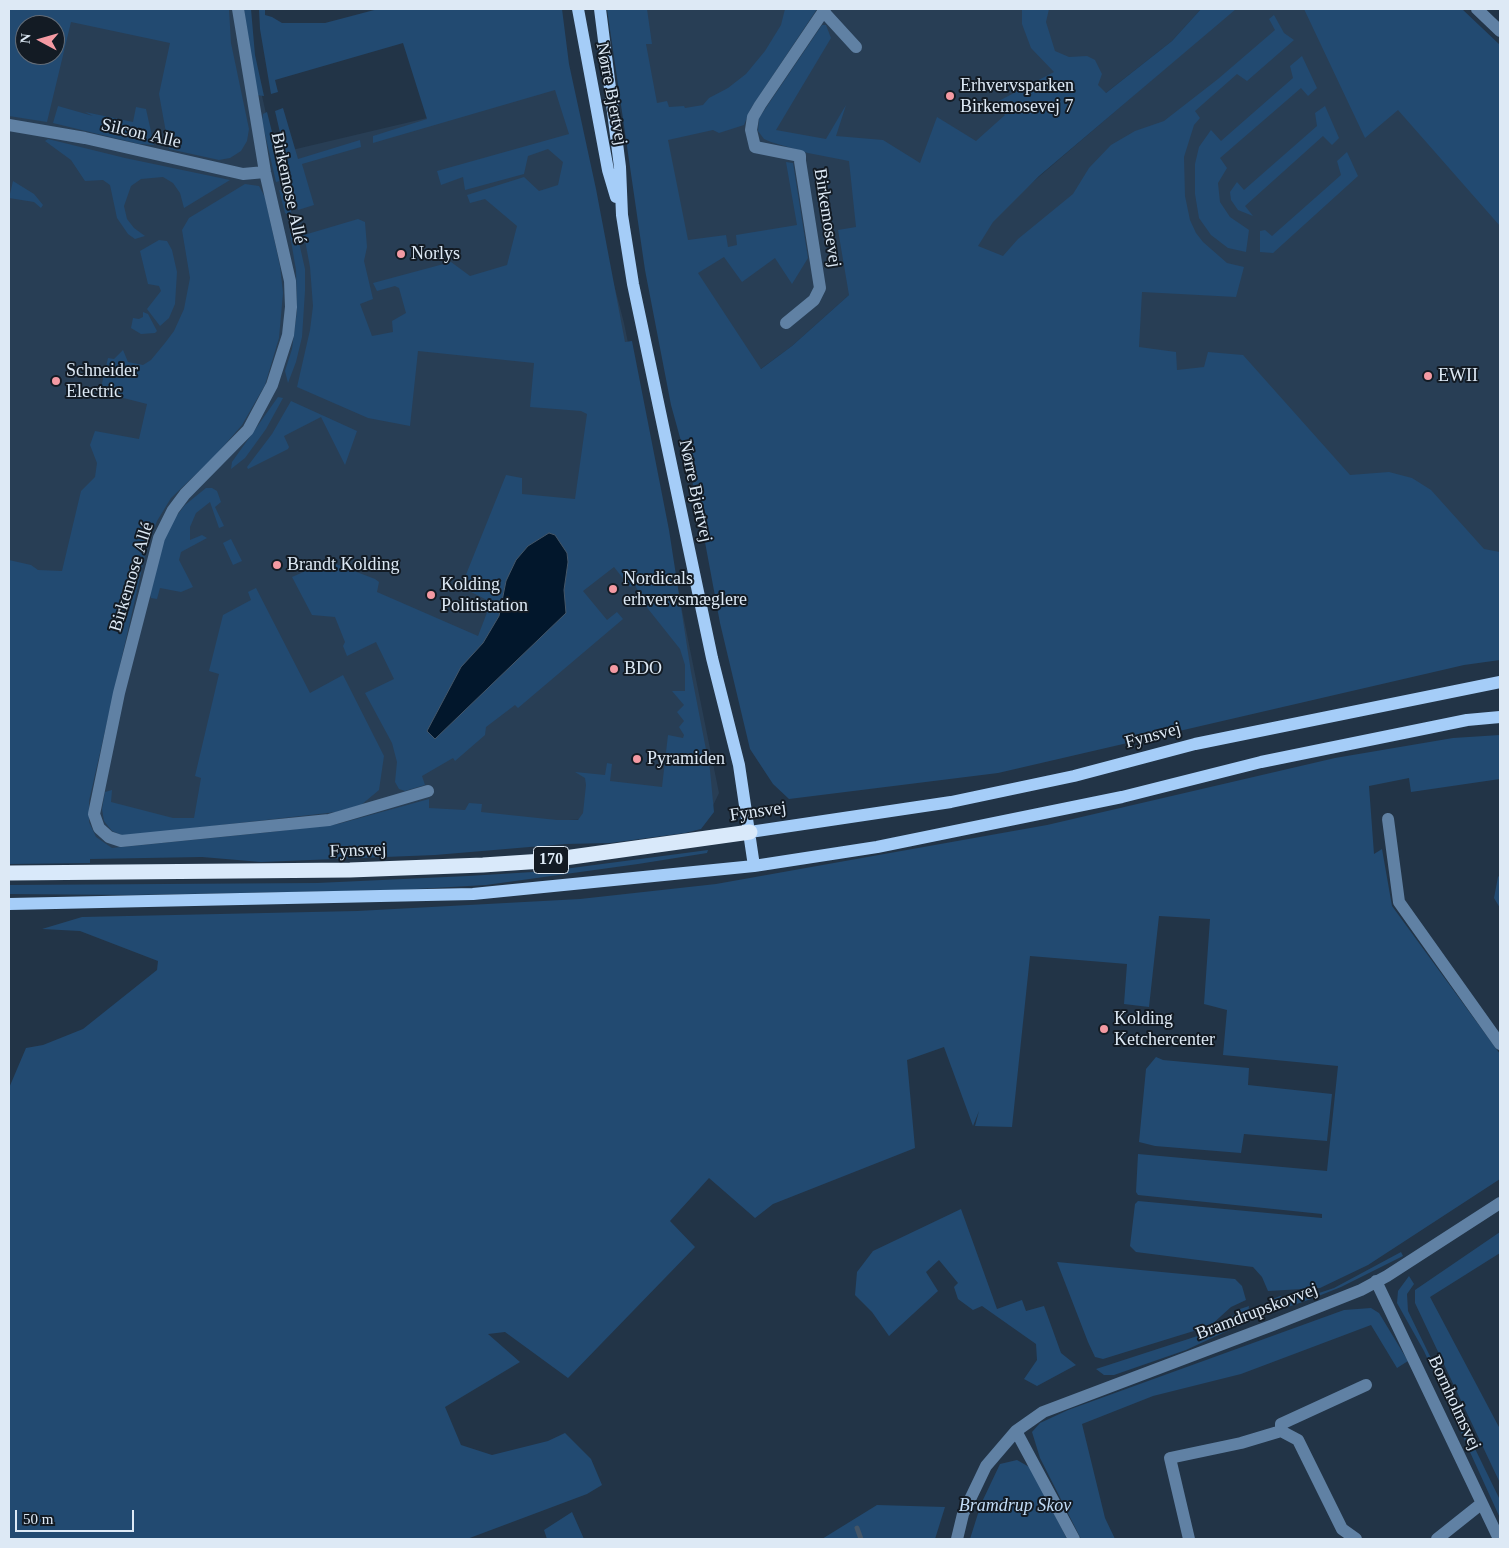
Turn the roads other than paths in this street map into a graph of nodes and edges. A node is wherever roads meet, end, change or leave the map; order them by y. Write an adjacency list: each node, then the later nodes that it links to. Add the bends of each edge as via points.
1 (238, 9): 9 (street, Birkemose Allé)
2 (578, 9): 10 (main road, Nørre Bjertvej, via 608,170)
3 (600, 9): 10 (main road, Nørre Bjertvej, via 620,167)
4 (1477, 9): 6 (street)
5 (824, 10): 7 (street, Birkemosevej); 11 (street, Birkemosevej, via 760,105 753,117 751,130 755,147 800,156 820,288 814,300)
6 (1500, 31)
7 (856, 47)
8 (9, 125): 9 (street, Silcon Alle, via 85,138 243,174)
9 (265, 172): 14 (street, Birkemose Allé, via 290,281 291,307 282,360 248,430 185,494 159,538 123,675 94,814 99,828 109,837 122,841 329,820)
10 (622, 215): 16 (main road, Nørre Bjertvej, via 633,284 712,658 739,766)
11 (786, 323)
12 (1500, 682): 16 (main road, Fynsvej / 170, via 1196,744 1074,776 951,802)
13 (1500, 718): 17 (main road, 170, via 1467,720 1261,762 1122,797 877,847)
14 (428, 791)
15 (1388, 819): 20 (street, via 1399,902)
16 (750, 832): 17 (main road, Nørre Bjertvej); 18 (highway, Fynsvej / 170, via 543,861 483,865 350,870)
17 (754, 866): 19 (main road, 170, via 473,894)
18 (9, 873)
19 (9, 904)
20 (1500, 1044)
21 (1500, 1203): 22 (street, Bramdrupskovvej)
22 (1376, 1281): 24 (street, Bramdrupskovvej, via 1273,1326 1043,1412); 26 (street, Bornholmsvej)
23 (1366, 1384): 25 (street, via 1281,1424)
24 (1016, 1431): 27 (street, Bramdrupskovvej, via 986,1466 973,1489); 28 (street)
25 (1281, 1431): 29 (street, via 1170,1458); 30 (street, via 1298,1440 1342,1529)
26 (1481, 1504): 31 (street); 32 (street, Bornholmsvej)
27 (957, 1539)
28 (1074, 1539)
29 (1189, 1539)
30 (1356, 1539)
31 (1437, 1539)
32 (1499, 1539)

